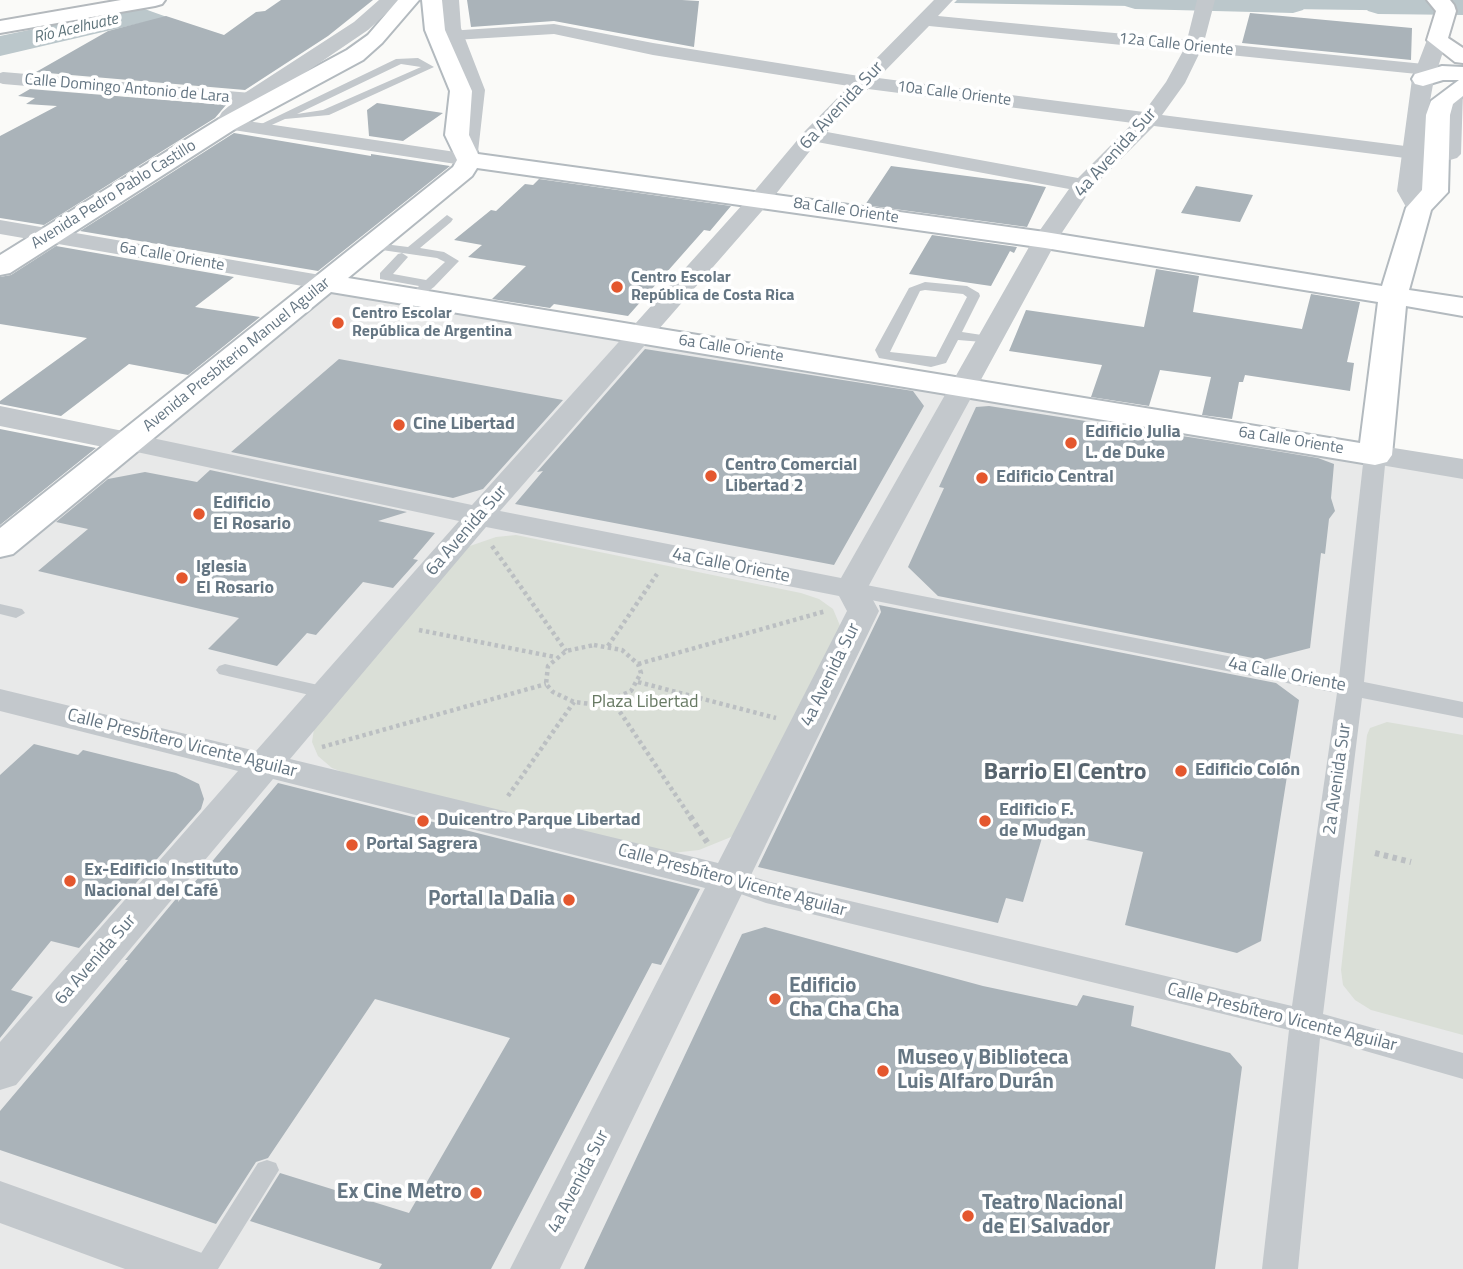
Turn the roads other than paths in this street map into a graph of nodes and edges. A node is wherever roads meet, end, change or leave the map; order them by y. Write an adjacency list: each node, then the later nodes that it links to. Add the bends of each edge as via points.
1 (126, 0): 8 (main road)
2 (155, 0): 8 (main road)
3 (1205, 4): 11 (street, 4a Avenida Sur)
4 (399, 5): 20 (street, Avenida Pedro Pablo Castillo); 23 (main road, Avenida Pedro Pablo Castillo, via 375,39 355,54)
5 (438, 5): 9 (street); 27 (main road, via 435,30 461,91 457,135)
6 (1442, 6): 10 (main road)
7 (936, 8): 11 (street, 12a Calle Oriente); 17 (street, 6a Avenida Sur)
8 (0, 24)
9 (454, 35): 17 (street, 10a Calle Oriente, via 554,29); 27 (street, via 473,80)
10 (1437, 40): 12 (main road); 14 (street, 2a Avenida Sur)
11 (1194, 47): 14 (street, 12a Calle Oriente); 22 (street, 4a Avenida Sur)
12 (1463, 57)
13 (27, 64): 16 (street)
14 (1425, 74): 15 (main road); 26 (street, 2a Avenida Sur)
15 (1463, 74)
16 (2, 79): 20 (street, Calle Domingo Antonio de Lara)
17 (862, 82): 22 (street, 10a Calle Oriente); 25 (street, 6a Avenida Sur)
18 (1463, 86): 26 (main road, 2a Avenida Sur, via 1447,95 1438,115)
19 (1463, 98): 26 (street, 2a Avenida Sur)
20 (251, 99): 23 (street, Avenida Pedro Pablo Castillo)
21 (284, 116): 21 (lane, via 399,61 409,59 429,67 325,113); 24 (lane)
22 (1149, 119): 26 (street, 10a Calle Oriente); 28 (street, 4a Avenida Sur)
23 (227, 124): 24 (street, 8a Calle Oriente); 32 (main road, Avenida Pedro Pablo Castillo)
24 (256, 129): 27 (street, 8a Calle Oriente)
25 (813, 135): 28 (street); 29 (street, 6a Avenida Sur)
26 (1441, 154): 39 (main road, 2a Avenida Sur, via 1435,192 1419,208)
27 (468, 156): 29 (main road, 8a Calle Oriente); 34 (main road, Avenida Presbíterio Manuel Aguilar, via 463,172)
28 (1083, 185): 33 (street, 4a Avenida Sur)
29 (760, 199): 33 (main road, 8a Calle Oriente); 41 (street, 6a Avenida Sur)
30 (447, 219): 35 (lane)
31 (0, 227): 32 (street, 6a Calle Oriente)
32 (49, 236): 36 (main road, Avenida Pedro Pablo Castillo); 37 (street, 6a Calle Oriente)
33 (1045, 240): 39 (main road, 8a Calle Oriente); 43 (street, 4a Avenida Sur)
34 (372, 246): 35 (lane); 37 (main road, Avenida Presbíterio Manuel Aguilar)
35 (406, 254): 38 (lane, via 384,276); 38 (lane, via 440,255 453,261)
36 (0, 267)
37 (327, 283): 38 (main road, 6a Calle Oriente); 47 (main road, Avenida Presbíterio Manuel Aguilar)
38 (422, 291): 41 (main road, 6a Calle Oriente)
39 (1393, 297): 40 (main road, 8a Calle Oriente); 48 (main road, 2a Avenida Sur)
40 (1463, 307)
41 (641, 334): 44 (main road, 6a Calle Oriente); 50 (street, 6a Avenida Sur)
42 (953, 335): 43 (lane); 44 (lane, via 941,360); 44 (lane, via 973,293 915,288 882,350)
43 (990, 340): 45 (street, 4a Avenida Sur)
44 (901, 367): 45 (main road, 6a Calle Oriente)
45 (965, 387): 48 (main road, 6a Calle Oriente); 52 (street, 4a Avenida Sur)
46 (0, 416): 47 (street, 4a Calle Oriente)
47 (128, 442): 50 (street, 4a Calle Oriente); 51 (main road, Avenida Presbíterio Manuel Aguilar)
48 (1375, 455): 49 (street, 6a Calle Oriente); 54 (street, 2a Avenida Sur)
49 (1463, 469)
50 (476, 520): 52 (street, 4a Calle Oriente, via 670,554); 55 (street, 6a Avenida Sur)
51 (0, 546)
52 (855, 597): 54 (street, 4a Calle Oriente); 59 (street, 4a Avenida Sur, via 863,611)
53 (225, 670): 55 (lane)
54 (1351, 688): 57 (street, 4a Calle Oriente); 60 (street, 2a Avenida Sur)
55 (327, 693): 58 (street, 6a Avenida Sur)
56 (0, 700): 58 (street, Calle Presbítero Vicente Aguilar)
57 (1463, 710)
58 (264, 764): 59 (street, Calle Presbítero Vicente Aguilar); 62 (street, 6a Avenida Sur)
59 (731, 880): 60 (street, Calle Presbítero Vicente Aguilar); 67 (street, 4a Avenida Sur)
60 (1306, 1022): 61 (street, Calle Presbítero Vicente Aguilar); 68 (street, 2a Avenida Sur)
61 (1463, 1066)
62 (0, 1072)
63 (267, 1170): 66 (lane)
64 (0, 1202): 65 (street)
65 (185, 1269)
66 (204, 1269)
67 (535, 1269)
68 (1280, 1269)

